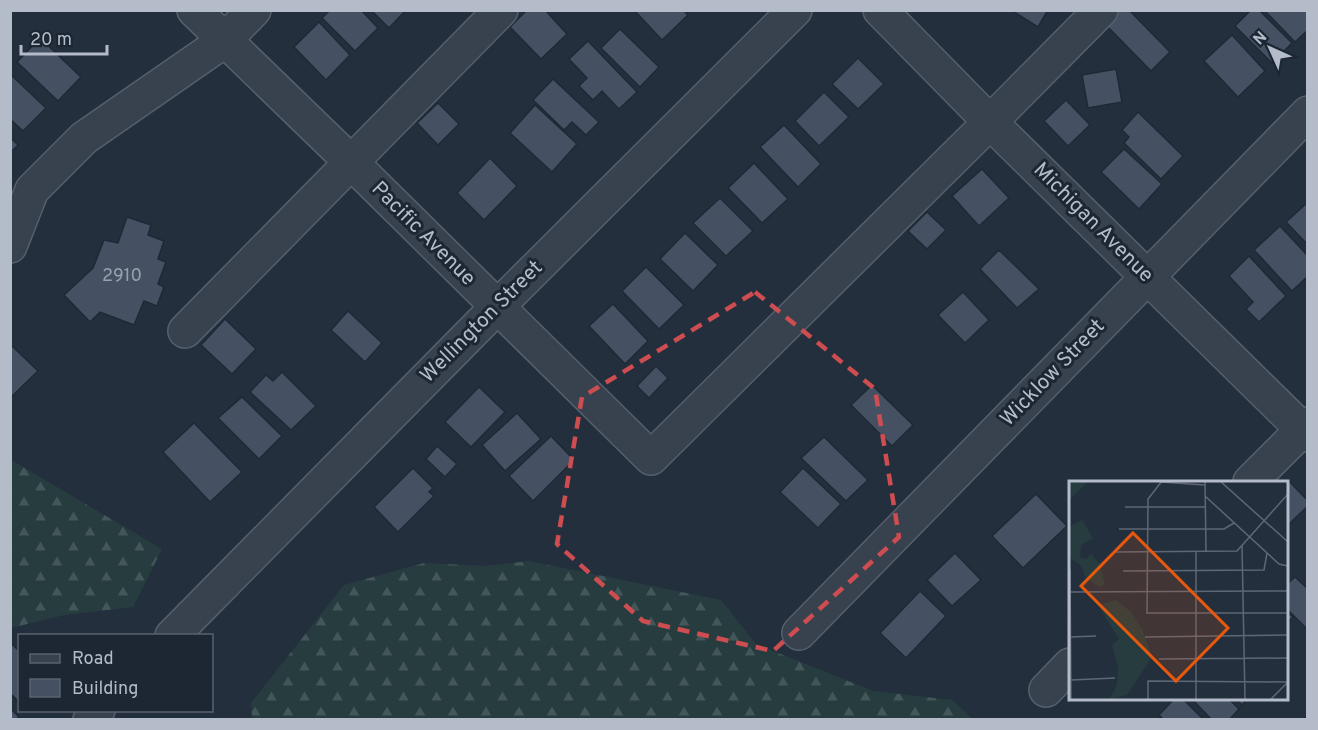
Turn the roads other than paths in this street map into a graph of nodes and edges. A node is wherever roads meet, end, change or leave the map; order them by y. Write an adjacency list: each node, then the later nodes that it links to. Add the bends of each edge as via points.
1 (194, 10): 7 (street, Pacific Avenue)
2 (254, 10): 7 (street)
3 (501, 10): 10 (street)
4 (795, 10): 13 (street, Wellington Street)
5 (880, 10): 9 (street, Michigan Avenue)
6 (1101, 10): 9 (street)
7 (224, 41): 10 (street, Pacific Avenue); 11 (street, via 84,138 32,190)
8 (1308, 113): 12 (street, Wicklow Street)
9 (990, 122): 12 (street, Michigan Avenue); 13 (street, Pacific Avenue, via 651,458)
10 (352, 163): 13 (street, Pacific Avenue); 14 (street)
11 (10, 246)
12 (1148, 277): 15 (street, Michigan Avenue); 17 (street, Wicklow Street)
13 (497, 307): 18 (street, Wellington Street)
14 (185, 331)
15 (1306, 430): 16 (street)
16 (1252, 481)
17 (799, 633)
18 (174, 634)
19 (1069, 667): 20 (street)
20 (1046, 690)

